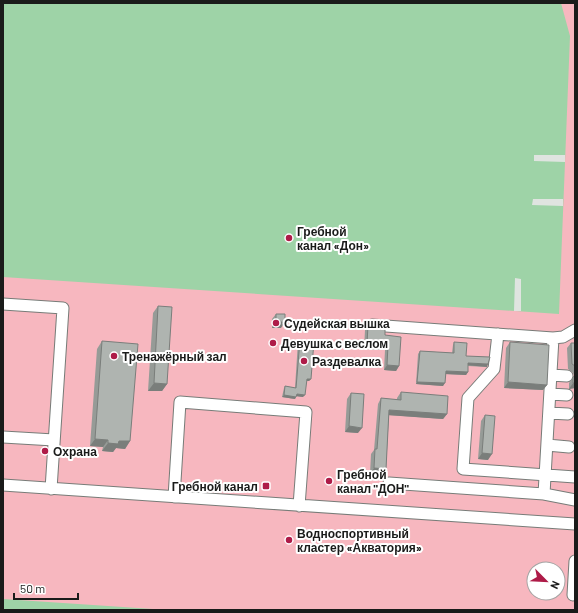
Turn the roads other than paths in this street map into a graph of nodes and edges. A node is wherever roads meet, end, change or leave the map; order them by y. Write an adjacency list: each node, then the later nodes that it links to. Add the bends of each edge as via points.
1 (3, 304): 14 (street, via 62,308)
2 (372, 325): 5 (street)
3 (561, 328): 4 (street)
4 (575, 329): 6 (street, via 562,337)
5 (498, 334): 6 (street); 17 (street, via 494,369 468,398 463,469)
6 (553, 338): 7 (street)
7 (552, 375): 8 (street); 9 (street)
8 (567, 376)
9 (550, 394): 10 (street); 11 (street)
10 (567, 395)
11 (549, 413): 12 (street); 15 (street)
12 (568, 414)
13 (3, 437): 14 (street)
14 (54, 440): 21 (street)
15 (547, 445): 16 (street); 17 (street)
16 (569, 447)
17 (545, 474): 18 (street); 22 (street)
18 (575, 477)
19 (389, 483): 22 (street)
20 (3, 485): 21 (street)
21 (51, 489): 23 (street)
22 (544, 494): 24 (street)
23 (174, 497): 25 (street); 25 (street, via 180,402 306,412)
24 (575, 500)
25 (299, 506): 26 (street)
26 (575, 524)
27 (575, 561): 28 (street)
28 (574, 590)

